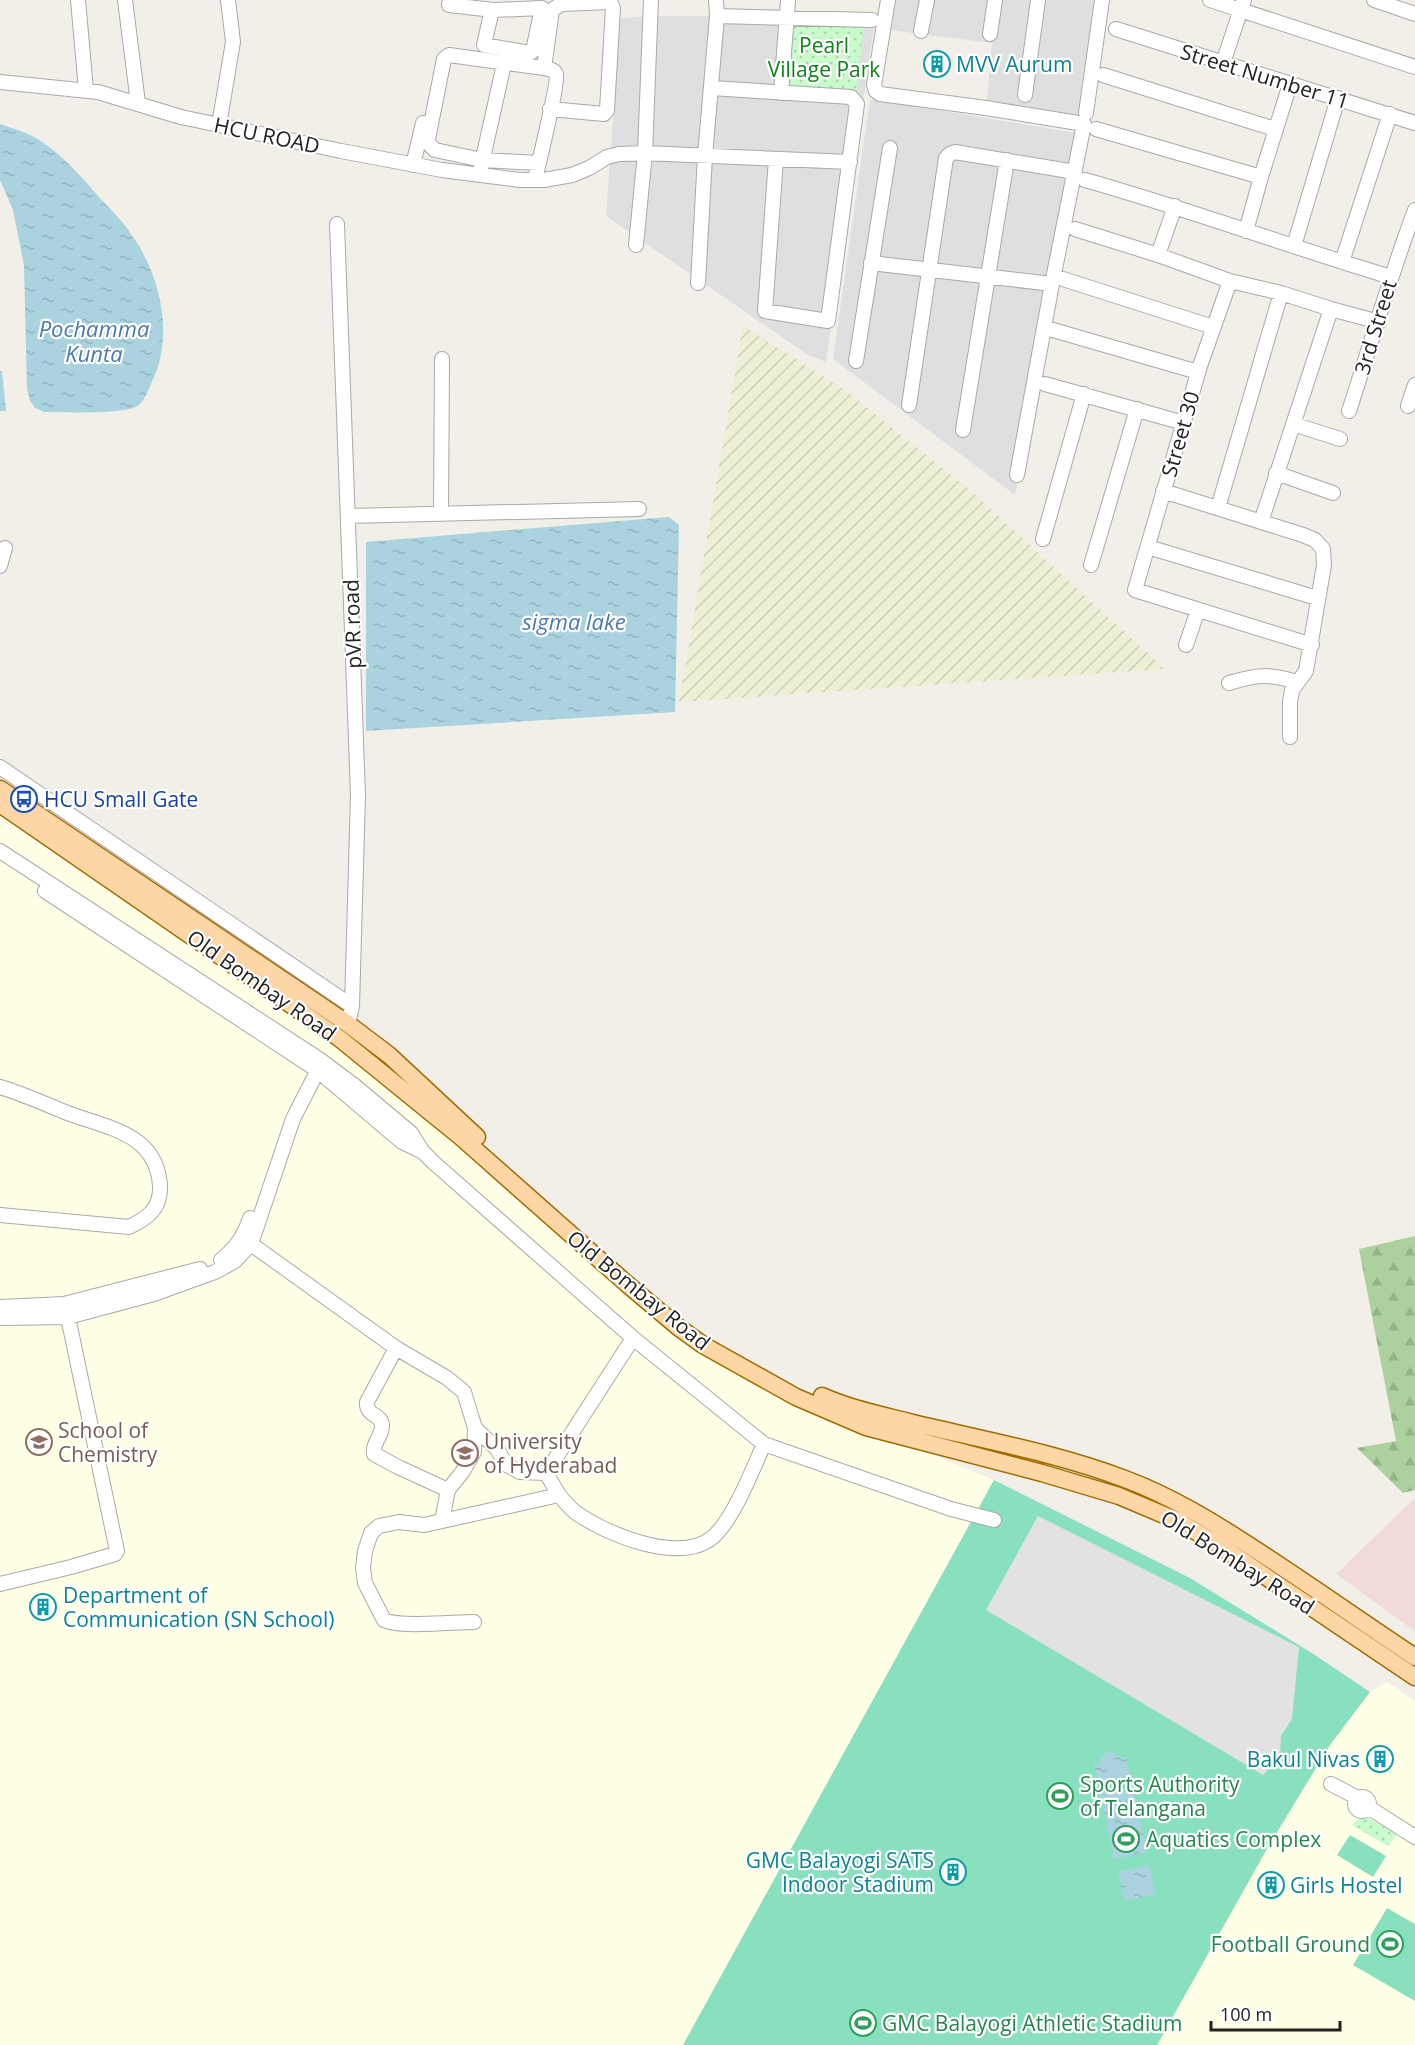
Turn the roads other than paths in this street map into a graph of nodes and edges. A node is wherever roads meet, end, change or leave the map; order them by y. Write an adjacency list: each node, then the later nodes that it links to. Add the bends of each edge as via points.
1 (78, 0): 32 (street)
2 (125, 0): 37 (street)
3 (228, 0): 42 (street, via 232,42)
4 (651, 0): 46 (street)
5 (716, 0): 18 (street)
6 (788, 0): 19 (street)
7 (888, 0): 55 (street, via 876,91 1084,124)
8 (927, 0): 22 (street)
9 (995, 0): 23 (street)
10 (1038, 0): 35 (street)
11 (1102, 0): 39 (street)
12 (1210, 0): 15 (street)
13 (1374, 0): 17 (street)
14 (454, 3): 16 (street)
15 (1242, 5): 24 (street); 26 (street)
16 (494, 10): 16 (street, via 484,45 533,51 542,9)
17 (1415, 14)
18 (717, 16): 19 (street); 31 (street)
19 (788, 17): 20 (street); 34 (street)
20 (872, 20)
21 (1116, 29): 24 (street, Street Number 11)
22 (921, 31)
23 (990, 34)
24 (1223, 63): 30 (street, Street Number 11)
25 (504, 64): 27 (street); 49 (street); 49 (street, via 454,54 444,59 428,143 435,150)
26 (1415, 67)
27 (544, 68): 38 (street, via 556,74); 38 (street, via 552,10 556,6 612,3 607,110 604,114)
28 (1103, 75): 44 (street)
29 (0, 82): 32 (street, HCU ROAD)
30 (1290, 84): 36 (street, Street Number 11); 44 (street)
31 (712, 88): 34 (street); 47 (street)
32 (86, 90): 37 (street, HCU ROAD)
33 (430, 93): 53 (street)
34 (781, 93): 51 (street, via 855,100)
35 (1025, 95)
36 (1338, 98): 40 (street, Street Number 11); 65 (street)
37 (138, 103): 42 (street, HCU ROAD)
38 (550, 110): 52 (street)
39 (1086, 113)
40 (1390, 114): 41 (street, Street Number 11); 68 (street)
41 (1415, 123)
42 (219, 125): 53 (street, HCU ROAD)
43 (1096, 129): 56 (street)
44 (1275, 129): 56 (street)
45 (890, 148): 67 (street)
46 (645, 153): 47 (street, HCU ROAD); 57 (street, HCU ROAD, via 618,154 572,175); 64 (street)
47 (705, 156): 48 (street, HCU ROAD); 74 (street)
48 (776, 159): 51 (street, HCU ROAD); 51 (street, via 765,311 828,321)
49 (482, 160): 52 (street); 54 (street)
50 (1007, 160): 55 (street); 69 (street, via 955,152 946,158); 70 (street)
51 (850, 162)
52 (539, 163): 57 (street)
53 (414, 165): 54 (street, HCU ROAD)
54 (479, 175): 57 (street, HCU ROAD)
55 (1080, 176): 58 (street); 73 (street)
56 (1261, 177): 63 (street)
57 (536, 180)
58 (1175, 206): 63 (street); 66 (street)
59 (1415, 210): 62 (street, 3rd Street)
60 (338, 224): 101 (street, pVR road)
61 (1075, 229): 66 (street)
62 (1411, 230): 71 (street, 3rd Street)
63 (1246, 231): 65 (street)
64 (636, 245)
65 (1294, 246): 68 (street)
66 (1158, 255): 72 (street)
67 (871, 262): 69 (street); 81 (street)
68 (1342, 262): 71 (street)
69 (930, 269): 70 (street); 86 (street)
70 (989, 276): 73 (street); 92 (street)
71 (1391, 276): 77 (street, 3rd Street)
72 (1230, 281): 75 (street); 78 (street, Street 30)
73 (1057, 282): 78 (street); 95 (street)
74 (698, 283)
75 (1281, 293): 76 (street); 98 (street)
76 (1331, 309): 77 (street); 91 (street)
77 (1379, 322): 89 (street, 3rd Street)
78 (1213, 327): 82 (street, Street 30)
79 (1053, 330): 82 (street)
80 (442, 359): 100 (street)
81 (856, 361)
82 (1198, 372): 90 (street, Street 30)
83 (1046, 384): 85 (street)
84 (1415, 385): 87 (street)
85 (1084, 394): 88 (street); 103 (street)
86 (909, 405)
87 (1408, 406)
88 (1137, 409): 90 (street); 107 (street)
89 (1349, 411)
90 (1184, 423): 96 (street, Street 30)
91 (1293, 424): 93 (street); 94 (street)
92 (963, 430)
93 (1340, 439)
94 (1276, 473): 97 (street); 102 (street)
95 (1017, 475)
96 (1163, 491): 98 (street); 104 (street, Street 30)
97 (1333, 493)
98 (1218, 508): 102 (street)
99 (639, 510): 100 (street)
100 (441, 514): 101 (street)
101 (348, 516): 120 (street, pVR road, via 358,795)
102 (1262, 522): 108 (street, via 1304,535 1323,549)
103 (1042, 539)
104 (1148, 547): 108 (street); 109 (street, Street 30, via 1135,590)
105 (5, 548): 106 (street)
106 (0, 566)
107 (1091, 566)
108 (1317, 598): 111 (street)
109 (1198, 610): 110 (street); 111 (street)
110 (1186, 645)
111 (1312, 645): 112 (street, via 1306,671)
112 (1296, 682): 113 (street, via 1261,675); 114 (street, via 1290,702)
113 (1229, 683)
114 (1290, 737)
115 (0, 767): 120 (street)
116 (0, 789): 121 (main road, Old Bombay Road)
117 (0, 804): 140 (main road, Old Bombay Road, via 339,1038 704,1345 796,1397 866,1427 1119,1496 1176,1520)
118 (0, 851): 122 (street)
119 (0, 861): 122 (street)
120 (352, 1006): 121 (street, pVR road)
121 (348, 1024): 140 (main road, Old Bombay Road, via 389,1055 685,1319 737,1353 838,1404 1049,1456 1125,1479 1228,1532)
122 (315, 1063): 125 (street); 126 (street, via 244,1235 231,1252 209,1266 96,1297 64,1304); 129 (street, via 355,1086 411,1133 423,1152)
123 (0, 1088): 124 (street, via 108,1126 139,1143 149,1152 159,1177 160,1198 145,1220 129,1227)
124 (0, 1215)
125 (251, 1244): 127 (street, via 235,1261 215,1272 154,1294); 130 (street)
126 (0, 1307)
127 (68, 1317): 128 (street); 138 (street, via 117,1551)
128 (0, 1318)
129 (633, 1338): 132 (street); 133 (street)
130 (396, 1348): 131 (street, via 464,1392); 134 (street, via 366,1406 382,1423 374,1454)
131 (475, 1428): 133 (street, via 498,1450 505,1464 520,1472); 134 (street, via 474,1452)
132 (764, 1444): 135 (street, via 730,1515 712,1537 691,1548 663,1548 601,1528 573,1510); 136 (street, via 951,1509)
133 (546, 1473): 135 (street)
134 (448, 1490): 137 (street)
135 (559, 1495): 137 (street)
136 (994, 1520)
137 (442, 1521): 139 (street, via 424,1525 399,1522 380,1526 371,1533 364,1551 365,1583 384,1620 389,1622)
138 (0, 1584)
139 (474, 1622)
140 (1372, 1638): 141 (main road, Old Bombay Road); 142 (main road, Old Bombay Road)
141 (1415, 1657)
142 (1415, 1677)
143 (1331, 1784): 144 (street)
144 (1415, 1837)

